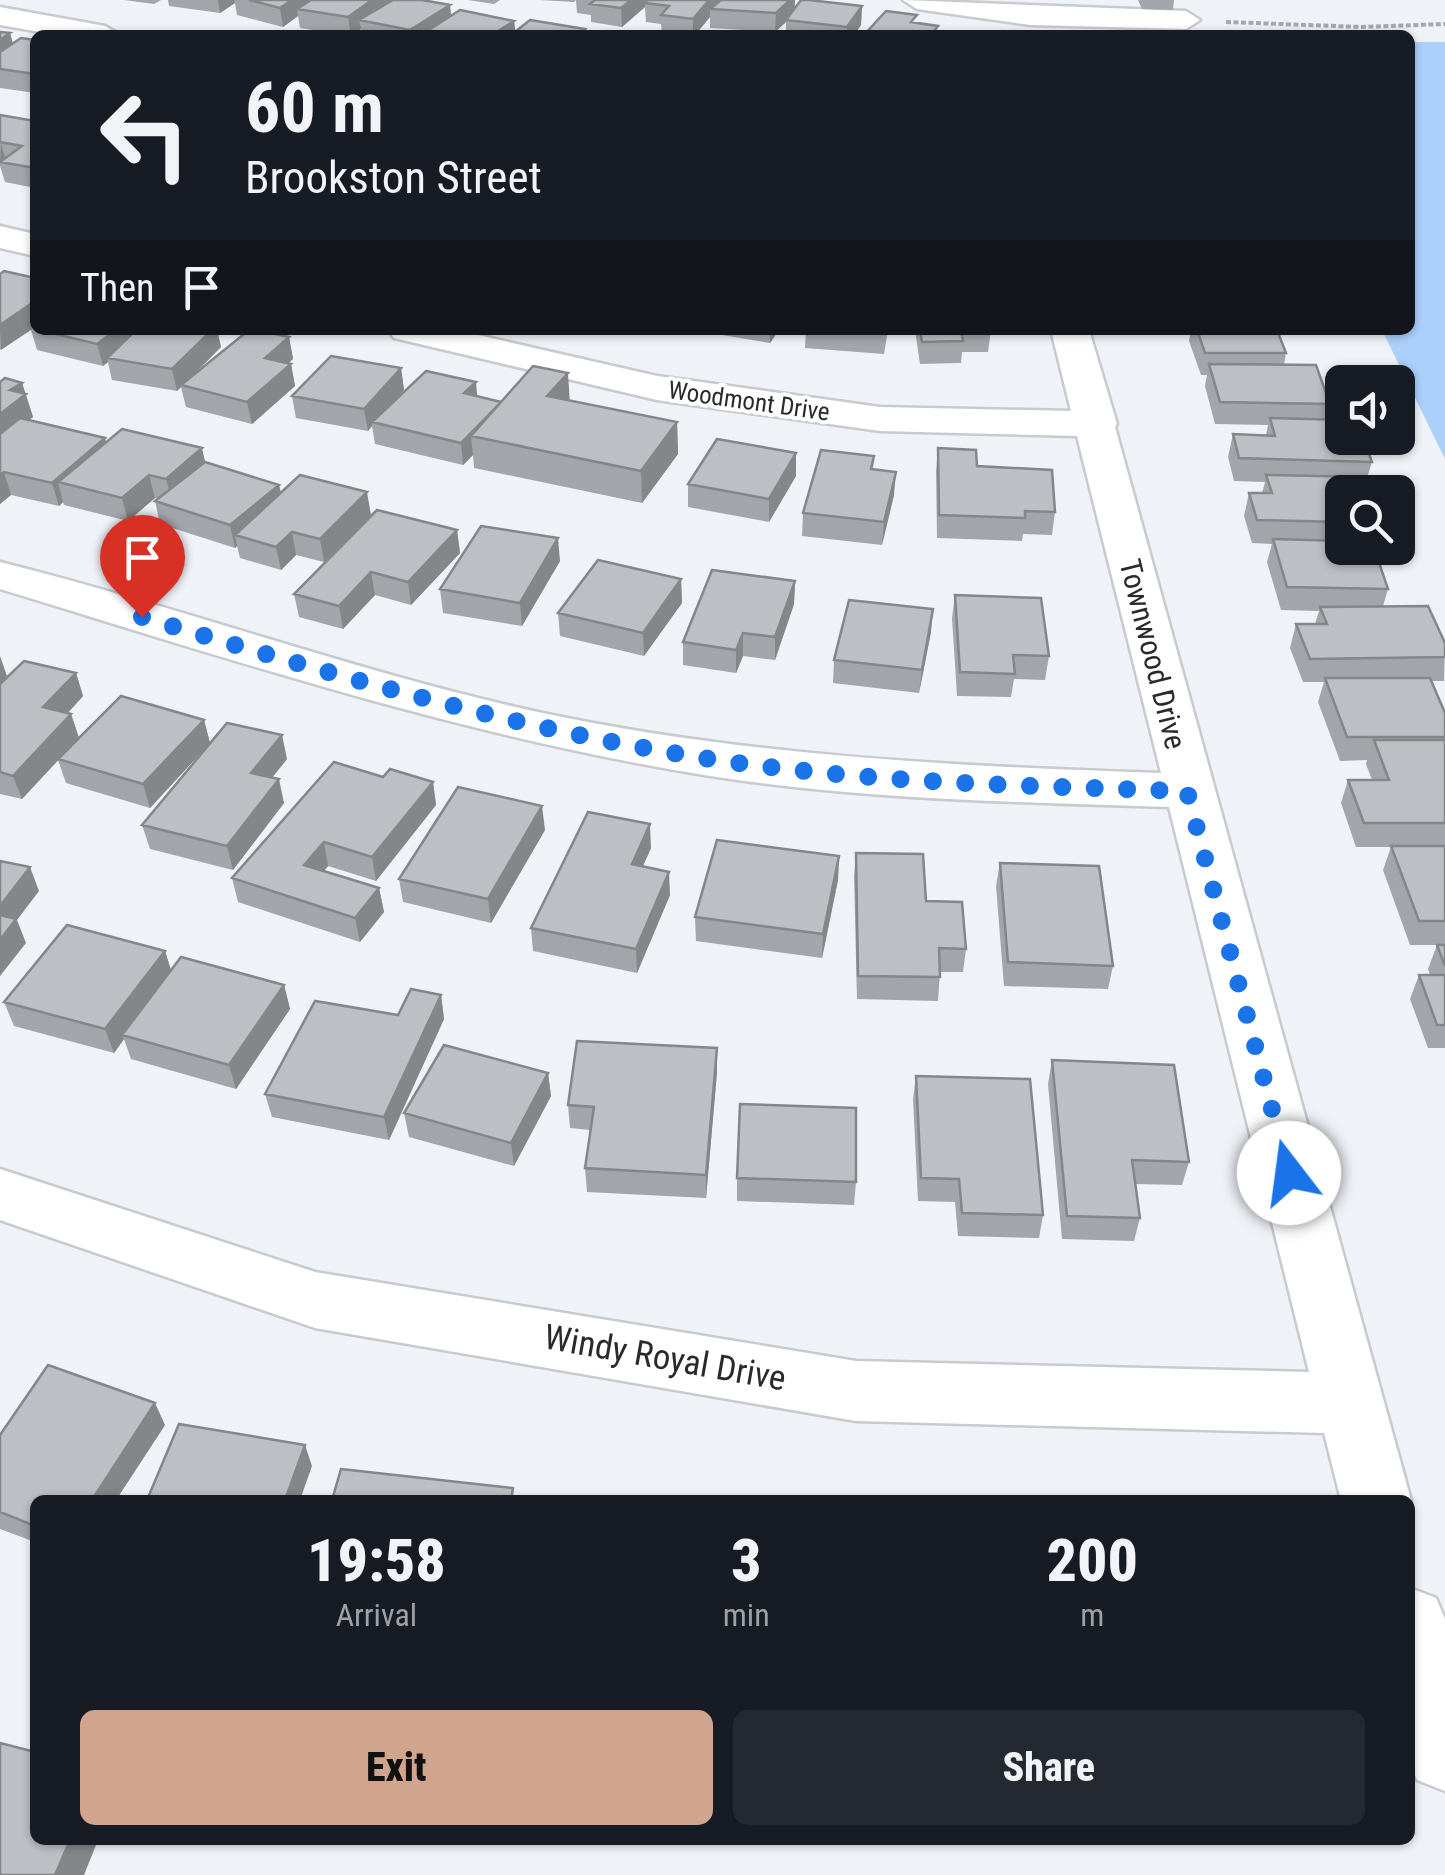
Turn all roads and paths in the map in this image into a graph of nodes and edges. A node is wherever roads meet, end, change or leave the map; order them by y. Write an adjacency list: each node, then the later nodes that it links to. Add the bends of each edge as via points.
1 (917, 0): 2 (street)
2 (985, 15): 4 (street)
3 (0, 16): 6 (street)
4 (1186, 20): 5 (path)
5 (1445, 24)
6 (77, 30)
7 (0, 236): 8 (street)
8 (30, 243)
9 (429, 335): 11 (street, Woodmont Drive, via 658,388 880,419)
10 (1071, 335): 11 (street, Townwood Drive)
11 (1096, 424): 13 (street, Townwood Drive)
12 (0, 575): 13 (street, via 392,691 715,760 864,779)
13 (1187, 791): 15 (street, Townwood Drive)
14 (0, 1194): 15 (street, Windy Royal Drive, via 315,1300 856,1390)
15 (1350, 1403): 16 (street, Townwood Drive)
16 (1375, 1495)
17 (1415, 1642): 18 (street)
18 (1445, 1752)

